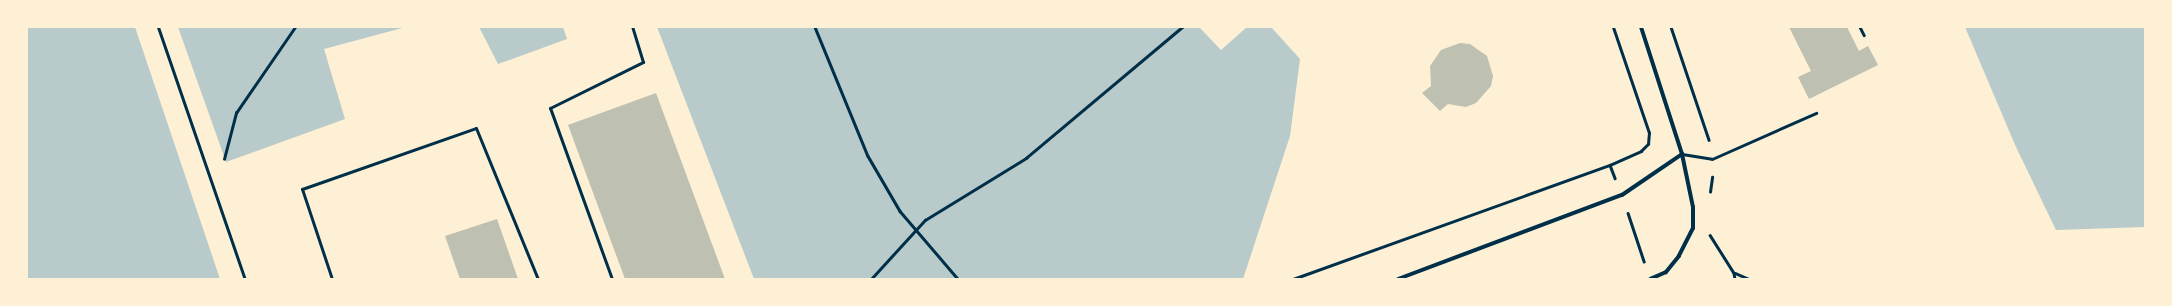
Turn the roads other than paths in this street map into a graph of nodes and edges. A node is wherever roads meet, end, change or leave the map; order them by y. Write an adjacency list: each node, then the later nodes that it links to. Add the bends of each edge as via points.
1 (158, 27): 6 (lane)
2 (632, 27): 9 (lane, via 643,62 550,108)
3 (1641, 27): 5 (street)
4 (1816, 113): 5 (lane, via 1712,159)
5 (1682, 154): 10 (street, via 1622,196); 11 (street, via 1693,207 1693,228 1679,256 1666,272)
6 (245, 279)
7 (332, 279): 8 (lane, via 302,189 476,128)
8 (538, 279)
9 (612, 279)
10 (1398, 279)
11 (1650, 279)

